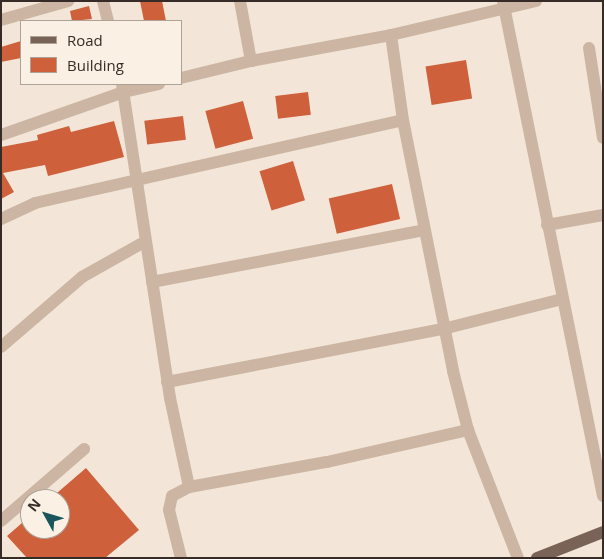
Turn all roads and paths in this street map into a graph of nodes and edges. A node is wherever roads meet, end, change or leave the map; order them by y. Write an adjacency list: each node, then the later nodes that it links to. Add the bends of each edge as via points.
1 (68, 1): 6 (street)
2 (103, 1): 7 (street)
3 (240, 1): 10 (street)
4 (536, 1): 5 (street)
5 (504, 6): 8 (street); 20 (street)
6 (1, 20)
7 (108, 20)
8 (391, 35): 10 (street); 14 (street)
9 (589, 48): 16 (street)
10 (251, 61): 11 (street)
11 (182, 78)
12 (150, 85): 13 (street)
13 (123, 88): 15 (street); 17 (street)
14 (403, 120): 17 (street); 21 (street)
15 (1, 135)
16 (603, 138)
17 (137, 180): 19 (street, via 35,203); 22 (street)
18 (603, 216): 20 (street)
19 (1, 220)
20 (547, 225): 24 (street)
21 (424, 230): 23 (street); 25 (street)
22 (144, 242): 23 (street); 26 (street, via 82,277)
23 (152, 282): 27 (street)
24 (562, 299): 25 (street); 31 (street)
25 (443, 329): 27 (street); 28 (street)
26 (1, 347)
27 (167, 382): 30 (street)
28 (468, 430): 30 (street, via 327,462); 35 (street)
29 (84, 449): 32 (street)
30 (189, 487): 34 (street, via 172,496 169,510)
31 (603, 496)
32 (1, 521)
33 (603, 532): 36 (main road)
34 (182, 558)
35 (518, 558)
36 (537, 558)

